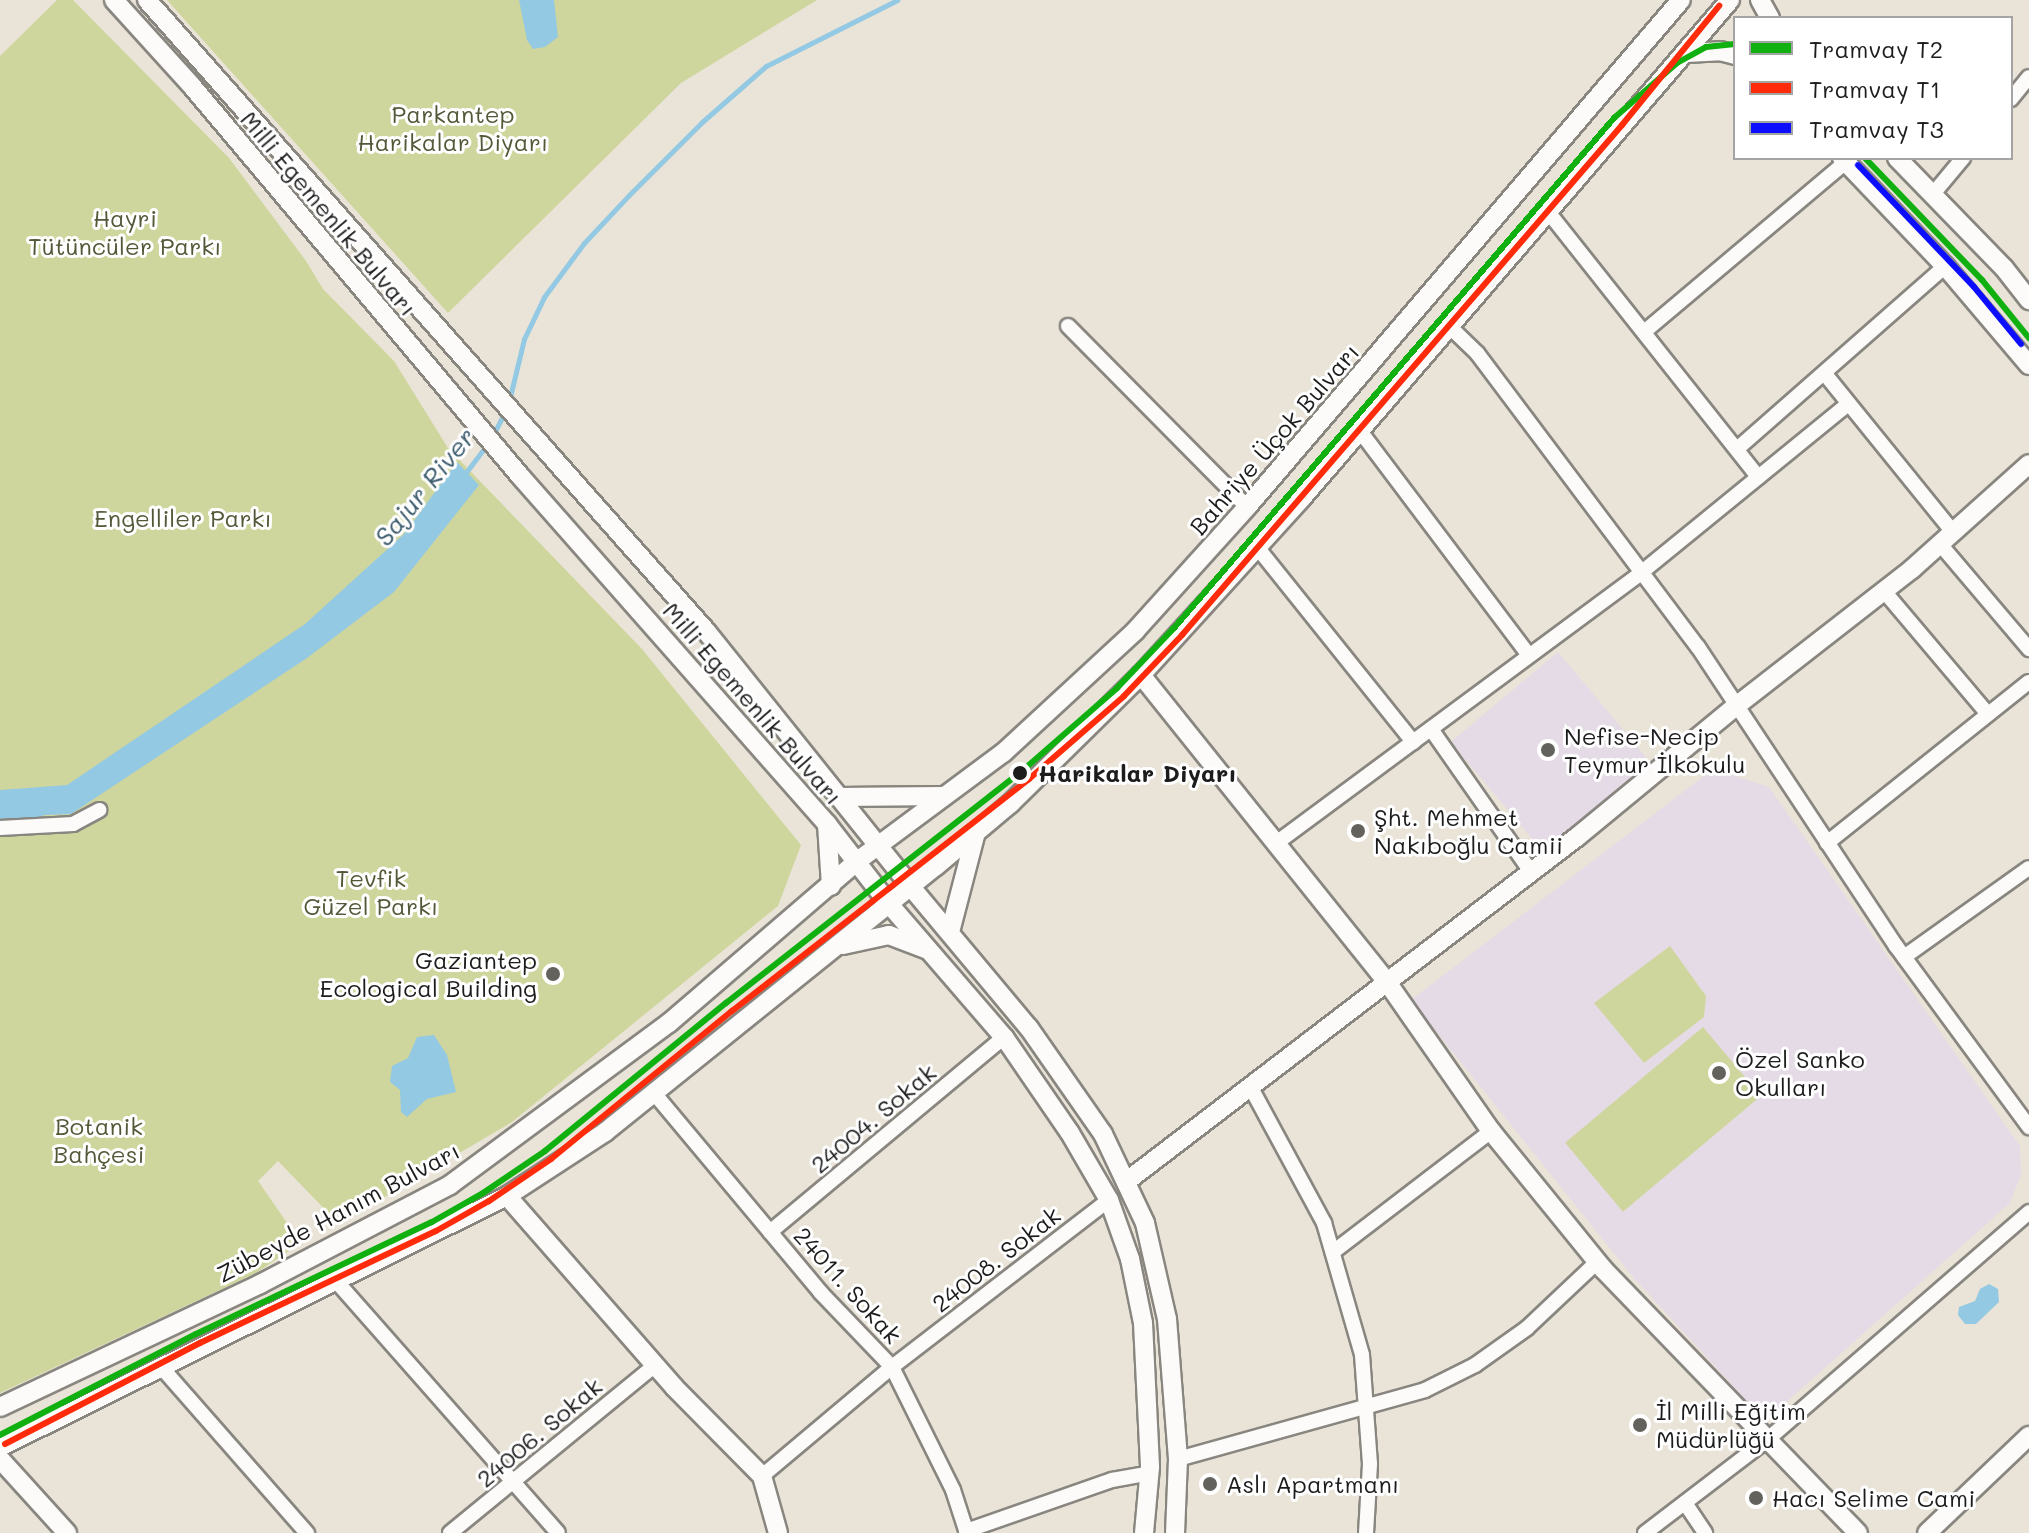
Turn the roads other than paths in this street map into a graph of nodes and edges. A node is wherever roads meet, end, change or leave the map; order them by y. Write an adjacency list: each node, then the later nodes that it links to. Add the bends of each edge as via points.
1 (114, 0): 42 (main road, Milli Egemenlik Bulvarı)
2 (147, 0): 40 (main road, Milli Egemenlik Bulvarı, via 706,631)
3 (1681, 0): 26 (main road, Bahriye Üçok Bulvarı)
4 (1730, 0): 5 (main road)
5 (1686, 53): 6 (main road); 13 (main road)
6 (1733, 54)
7 (2029, 77): 8 (street)
8 (2013, 97)
9 (1844, 160): 14 (main road); 18 (street)
10 (1899, 160): 12 (main road)
11 (1961, 160): 12 (street)
12 (1933, 194): 15 (main road)
13 (1549, 213): 17 (main road); 18 (street)
14 (1945, 266): 19 (main road); 20 (street)
15 (2029, 300)
16 (1068, 326): 26 (street)
17 (1450, 327): 22 (main road); 29 (street, via 1477,353)
18 (1644, 332): 23 (street)
19 (2029, 365)
20 (1825, 374): 21 (street); 23 (street)
21 (1848, 404): 25 (street); 27 (street)
22 (1360, 431): 28 (main road); 32 (street)
23 (1737, 449): 25 (street)
24 (2029, 464): 27 (main road)
25 (1758, 477): 29 (street)
26 (1247, 507): 39 (main road, Bahriye Üçok Bulvarı, via 1135,631 1003,753)
27 (1947, 538): 30 (main road); 31 (street)
28 (1257, 547): 33 (main road); 38 (street)
29 (1642, 572): 32 (street); 35 (street)
30 (1884, 591): 35 (main road); 36 (street)
31 (2029, 649)
32 (1529, 655): 37 (street)
33 (1141, 675): 44 (main road); 46 (main road)
34 (2029, 682): 36 (street)
35 (1736, 706): 45 (street); 49 (main road)
36 (1988, 714): 45 (street)
37 (1431, 729): 38 (street); 49 (street)
38 (1413, 742): 46 (street)
39 (944, 796): 40 (main road); 47 (main road, Bahriye Üçok Bulvarı)
40 (839, 797): 47 (main road, Milli Egemenlik Bulvarı)
41 (99, 810): 43 (street, via 73,824)
42 (827, 824): 48 (main road, Milli Egemenlik Bulvarı); 51 (main road)
43 (0, 828)
44 (976, 832): 52 (main road); 54 (main road)
45 (1827, 843): 57 (street)
46 (1275, 844): 58 (main road)
47 (878, 846): 48 (main road, Bahriye Üçok Bulvarı); 52 (main road, Milli Egemenlik Bulvarı)
48 (856, 862): 51 (main road, Zübeyde Hanım Bulvarı); 53 (main road, Milli Egemenlik Bulvarı)
49 (1531, 872): 58 (main road)
50 (2028, 872): 57 (street)
51 (831, 886): 76 (main road, Zübeyde Hanım Bulvarı, via 669,1023 450,1185 260,1284)
52 (911, 887): 53 (main road); 54 (main road, Milli Egemenlik Bulvarı)
53 (889, 904): 55 (main road); 56 (main road, Milli Egemenlik Bulvarı)
54 (950, 932): 64 (main road, Milli Egemenlik Bulvarı, via 1029,1028 1103,1134)
55 (836, 946): 56 (main road, via 889,935); 61 (main road)
56 (929, 950): 59 (main road, Milli Egemenlik Bulvarı)
57 (1904, 957): 62 (street)
58 (1387, 982): 60 (main road); 63 (main road)
59 (1004, 1037): 66 (main road, Milli Egemenlik Bulvarı); 68 (street, 24004. Sokak)
60 (1250, 1086): 64 (main road); 69 (street, via 1324,1223)
61 (654, 1093): 65 (main road); 68 (street, 24011. Sokak)
62 (2029, 1127)
63 (1491, 1131): 69 (street); 70 (main road)
64 (1127, 1181): 81 (main road, Milli Egemenlik Bulvarı, via 1149,1237 1167,1319)
65 (507, 1196): 71 (main road); 72 (main road)
66 (1109, 1200): 73 (street, 24008. Sokak); 82 (main road, Milli Egemenlik Bulvarı, via 1130,1259 1143,1323)
67 (2029, 1212): 78 (street)
68 (770, 1232): 73 (street, 24011. Sokak)
69 (1333, 1252): 75 (street, via 1362,1355)
70 (1597, 1262): 75 (street, via 1527,1328 1475,1365 1425,1390); 78 (main road)
71 (337, 1282): 74 (main road); 84 (street)
72 (655, 1365): 83 (main road); 84 (street, 24006. Sokak)
73 (892, 1367): 83 (street, 24008. Sokak); 86 (street, 24011. Sokak, via 953,1490)
74 (162, 1368): 79 (main road); 88 (street)
75 (1366, 1406): 81 (street); 94 (street)
76 (0, 1407)
77 (2029, 1436): 98 (main road)
78 (1768, 1439): 85 (street); 97 (main road)
79 (0, 1447)
80 (0, 1459): 87 (main road)
81 (1178, 1459): 93 (main road, Milli Egemenlik Bulvarı)
82 (1150, 1473): 86 (street, via 1112,1480); 92 (main road, Milli Egemenlik Bulvarı)
83 (762, 1476): 91 (main road)
84 (513, 1483): 89 (street, 24006. Sokak); 90 (street)
85 (1685, 1503): 95 (street); 96 (street)
86 (967, 1532)
87 (67, 1533)
88 (307, 1533)
89 (450, 1533)
90 (558, 1533)
91 (778, 1533)
92 (1144, 1533)
93 (1175, 1533)
94 (1366, 1533)
95 (1645, 1533)
96 (1705, 1533)
97 (1858, 1533)
98 (1927, 1533)

